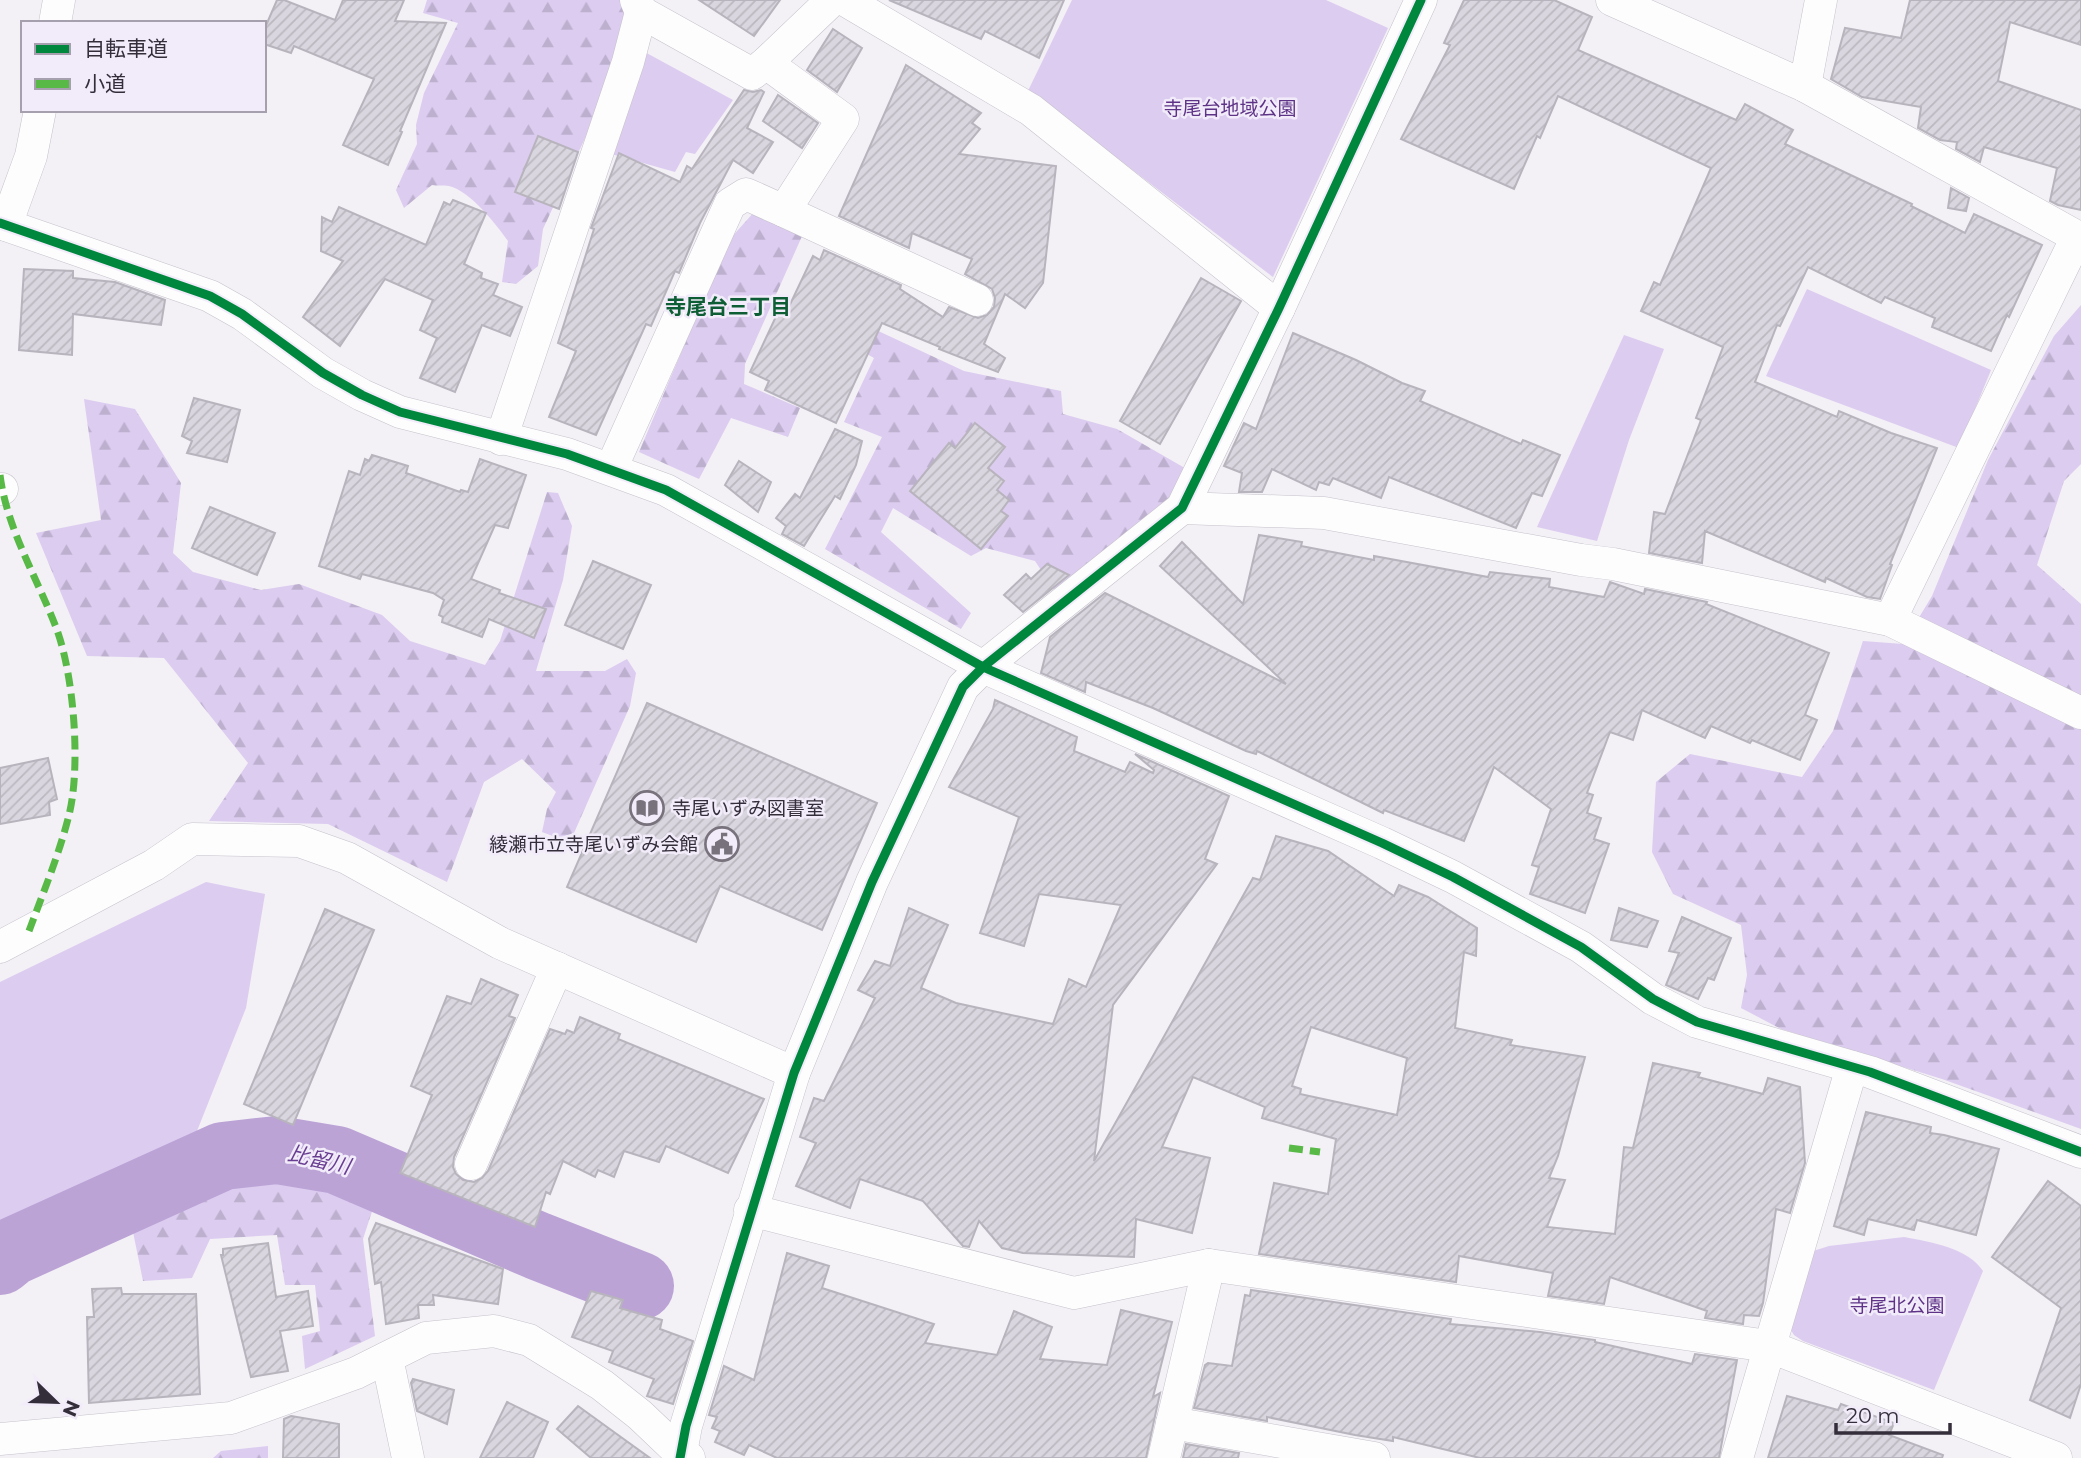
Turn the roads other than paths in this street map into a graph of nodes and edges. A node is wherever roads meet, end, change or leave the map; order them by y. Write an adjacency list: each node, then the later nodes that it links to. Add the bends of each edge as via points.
1 (59, 0): 9 (street)
2 (832, 0): 10 (street)
3 (845, 0): 8 (street)
4 (1421, 0): 17 (street)
5 (1612, 0): 11 (street)
6 (1821, 0): 11 (street)
7 (638, 6): 10 (street, via 752,74); 18 (street, via 623,75)
8 (892, 11): 17 (street, via 1031,110)
9 (55, 21)
10 (766, 63): 13 (street, via 843,119)
11 (1805, 86): 15 (street)
12 (40, 112): 14 (street, via 32,156)
13 (784, 211): 16 (street); 19 (street, via 746,194 730,204)
14 (3, 224): 18 (street, via 210,296 362,395 400,412)
15 (2079, 238): 21 (street)
16 (977, 300)
17 (1279, 308): 20 (street)
18 (501, 439): 19 (street)
19 (611, 469): 22 (street, via 666,490)
20 (1182, 508): 21 (street, via 1324,513 1613,564); 22 (street)
21 (1890, 620): 23 (street)
22 (983, 667): 26 (street, via 1453,877 1572,941 1653,999 1697,1022); 27 (street, via 963,687 877,870)
23 (2081, 713)
24 (0, 947): 25 (street, via 154,865 192,839 262,839 299,841 347,858 479,932)
25 (557, 968): 27 (street); 29 (street)
26 (1852, 1067): 28 (street); 32 (street)
27 (794, 1073): 30 (street)
28 (2081, 1152)
29 (471, 1164)
30 (750, 1210): 31 (street, via 1074,1293); 36 (street, via 685,1426)
31 (1209, 1265): 32 (street); 34 (street)
32 (1768, 1346): 40 (street); 41 (street)
33 (387, 1357): 35 (street, via 356,1373 231,1418); 36 (street, via 426,1338 494,1331 529,1340 602,1385); 37 (street)
34 (1171, 1423): 38 (street); 39 (street)
35 (0, 1439)
36 (683, 1456)
37 (408, 1458)
38 (1164, 1458)
39 (1374, 1458)
40 (1737, 1458)
41 (2056, 1458)

